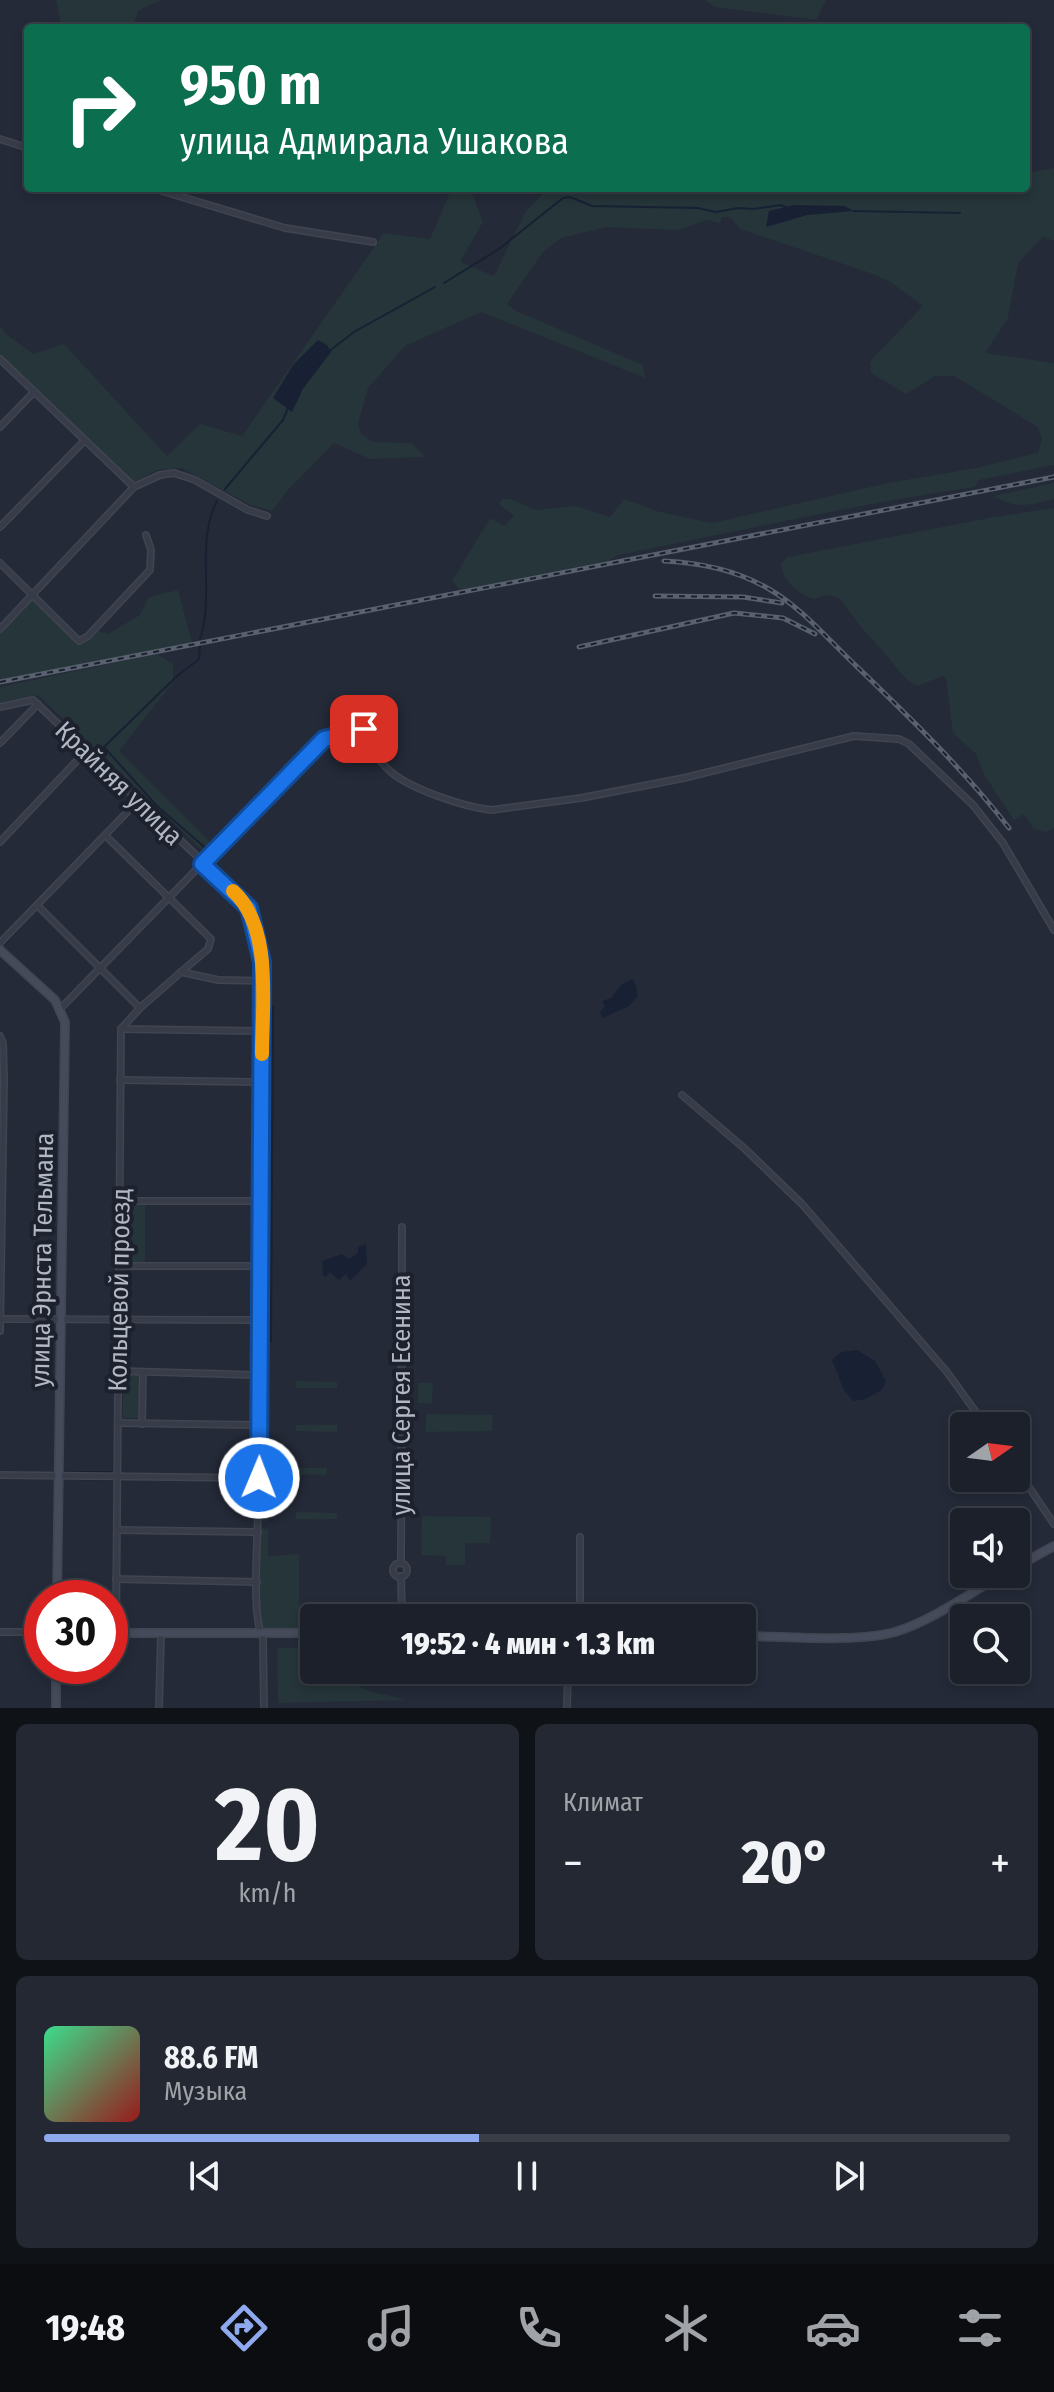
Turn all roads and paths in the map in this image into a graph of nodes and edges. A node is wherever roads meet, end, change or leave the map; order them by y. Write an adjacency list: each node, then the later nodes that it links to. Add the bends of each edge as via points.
1 (0, 139): 2 (street)
2 (24, 147)
3 (165, 192): 4 (street, via 285,228)
4 (373, 242)
5 (0, 359): 6 (street)
6 (34, 392): 7 (street); 8 (street)
7 (0, 427)
8 (84, 441): 9 (street); 11 (street)
9 (134, 487): 10 (street, via 160,475 181,474); 14 (street)
10 (267, 516)
11 (0, 527)
12 (146, 535): 14 (street, via 150,570 79,641)
13 (0, 563): 14 (street)
14 (33, 596): 15 (street)
15 (0, 629)
16 (36, 702): 17 (street); 18 (street); 19 (street, Крайняя улица)
17 (0, 707)
18 (0, 743)
19 (87, 750): 20 (street, Крайняя улица); 22 (street)
20 (139, 800): 21 (street); 23 (street, Крайняя улица)
21 (105, 835): 24 (street); 25 (street)
22 (0, 842)
23 (202, 864): 24 (street); 26 (street, via 324,739 364,729 392,773 491,810 684,778 854,736 899,739 973,805 1003,843); 31 (street, Крайняя улица, via 249,908)
24 (169, 898): 29 (street); 30 (street, via 211,944)
25 (37, 905): 27 (street); 29 (street)
26 (1054, 930)
27 (0, 943)
28 (0, 950): 32 (main road)
29 (100, 968): 32 (street); 33 (street)
30 (181, 972): 31 (street); 33 (street)
31 (262, 981): 35 (street, Крайняя улица)
32 (61, 1008): 49 (main road, улица Эрнста Тельмана)
33 (140, 1008): 34 (street)
34 (121, 1029): 35 (street); 38 (street, Кольцевой проезд)
35 (262, 1031): 39 (street, Крайняя улица)
36 (0, 1036): 37 (street)
37 (2, 1079): 41 (street)
38 (120, 1080): 39 (street); 42 (street, Кольцевой проезд)
39 (262, 1082): 43 (street, Крайняя улица)
40 (682, 1095): 56 (street, via 802,1204)
41 (1, 1201): 45 (street)
42 (120, 1201): 43 (street); 46 (street, Кольцевой проезд)
43 (261, 1201): 47 (street, Крайняя улица)
44 (402, 1227): 75 (street, улица Сергея Есенина, via 401,1563 407,1570 401,1576)
45 (0, 1257): 48 (street)
46 (119, 1266): 47 (street); 50 (street, Кольцевой проезд)
47 (261, 1266): 51 (street, Крайняя улица)
48 (0, 1319): 49 (street); 52 (street)
49 (61, 1319): 50 (street); 61 (main road, улица Эрнста Тельмана)
50 (119, 1320): 51 (street); 53 (street, Кольцевой проезд)
51 (261, 1320): 55 (street, Крайняя улица)
52 (0, 1331)
53 (118, 1371): 54 (street); 57 (street, Кольцевой проезд)
54 (143, 1372): 55 (street); 58 (street)
55 (260, 1375): 59 (street, Крайняя улица)
56 (976, 1412)
57 (118, 1423): 58 (street); 62 (street, Кольцевой проезд)
58 (142, 1424): 59 (street)
59 (259, 1425): 63 (street, Крайняя улица)
60 (0, 1475): 61 (street)
61 (58, 1475): 62 (street); 72 (main road, улица Эрнста Тельмана)
62 (117, 1477): 63 (street); 66 (street, Кольцевой проезд)
63 (259, 1478): 67 (street, Крайняя улица)
64 (1030, 1489): 65 (street)
65 (1054, 1524)
66 (117, 1530): 67 (street); 71 (street, Кольцевой проезд)
67 (258, 1532): 73 (street, Крайняя улица)
68 (580, 1537): 76 (street)
69 (1054, 1546): 70 (main road)
70 (1030, 1559)
71 (116, 1579): 73 (street)
72 (57, 1580)
73 (257, 1582): 80 (street, Крайняя улица)
74 (978, 1588): 83 (main road, via 889,1633)
75 (402, 1604)
76 (580, 1604)
77 (0, 1632): 78 (street)
78 (24, 1632)
79 (128, 1633): 82 (main road)
80 (260, 1633): 81 (main road); 82 (main road); 88 (street, Крайняя улица)
81 (300, 1633)
82 (161, 1634): 87 (street)
83 (756, 1636)
84 (56, 1684): 86 (main road)
85 (568, 1684): 89 (street)
86 (56, 1708)
87 (159, 1708)
88 (264, 1708)
89 (567, 1708)

